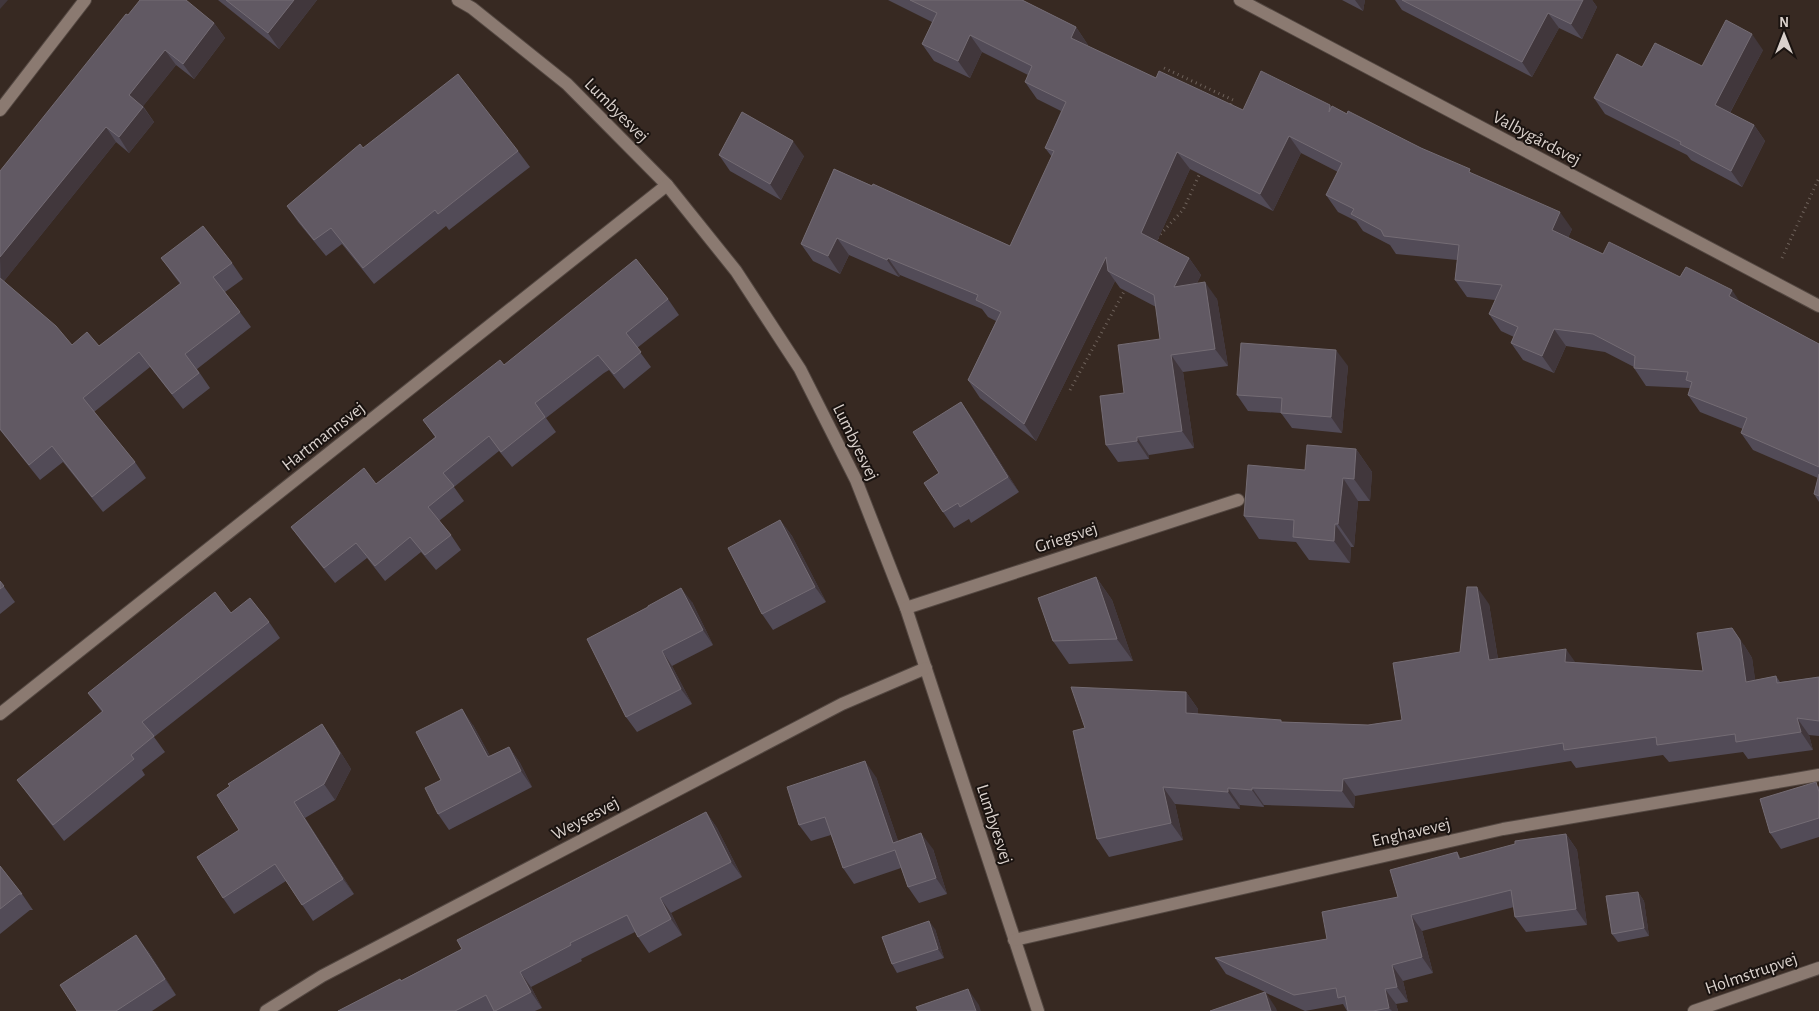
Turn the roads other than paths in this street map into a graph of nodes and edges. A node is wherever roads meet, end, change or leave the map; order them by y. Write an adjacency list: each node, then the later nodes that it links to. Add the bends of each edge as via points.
1 (85, 0): 4 (street)
2 (458, 0): 5 (street, Lumbyesvej, via 567,84)
3 (1240, 0): 6 (street, Valbygårdsvej)
4 (0, 110)
5 (667, 185): 8 (street, Lumbyesvej, via 736,271 800,369 856,480); 10 (street, Hartmannsvej)
6 (1819, 306)
7 (1238, 500): 8 (street, Griegsvej)
8 (906, 608): 9 (street, Lumbyesvej)
9 (926, 668): 12 (street, Lumbyesvej); 14 (street, Weysesvej, via 815,718 322,976)
10 (0, 714)
11 (1819, 775): 12 (street, Enghavevej, via 1503,829)
12 (1014, 940): 15 (street, Lumbyesvej)
13 (1819, 968): 16 (street, Holmstrupvej)
14 (266, 1011)
15 (1038, 1011)
16 (1694, 1011)

